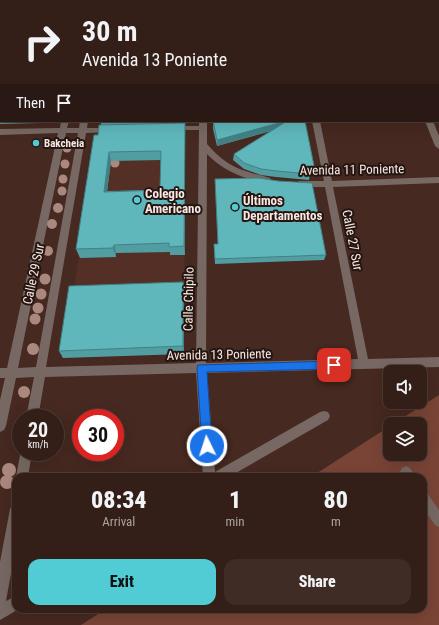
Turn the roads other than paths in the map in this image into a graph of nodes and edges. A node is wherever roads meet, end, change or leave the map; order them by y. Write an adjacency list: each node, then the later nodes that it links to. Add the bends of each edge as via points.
1 (91, 0): 2 (main road)
2 (105, 0)
3 (316, 122): 16 (street, Calle 27 Sur)
4 (429, 122): 12 (street)
5 (203, 124): 8 (street); 11 (street, Calle Chipilo)
6 (64, 126): 7 (street); 10 (street); 22 (street, Calle 29 Sur)
7 (84, 126): 9 (street); 20 (street, Calle 29 Sur)
8 (166, 128)
9 (120, 129)
10 (0, 132)
11 (204, 146): 14 (street, via 221,164 237,173); 19 (street, Calle Chipilo)
12 (439, 146)
13 (439, 180): 16 (street, Avenida 11 Poniente)
14 (277, 182)
15 (290, 184): 16 (street, Avenida 11 Poniente)
16 (329, 184): 18 (street, Calle 27 Sur)
17 (439, 362): 18 (street, Avenida 13 Poniente)
18 (364, 364): 19 (street, Avenida 13 Poniente)
19 (201, 368): 20 (street, Avenida 13 Poniente); 28 (street, Calle Chipilo)
20 (40, 372): 22 (street, Avenida 13 Poniente); 23 (street, Calle 29 Sur)
21 (0, 373): 22 (street, Avenida 13 Poniente)
22 (11, 373): 25 (street, Calle 29 Sur)
23 (34, 409)
24 (324, 416): 29 (street)
25 (0, 426)
26 (25, 461): 27 (street)
27 (23, 473)
28 (209, 473)
29 (224, 473)
30 (427, 503): 31 (street)
31 (439, 521)
32 (12, 532): 33 (street)
33 (0, 600)
34 (12, 605): 35 (street)
35 (0, 613)

